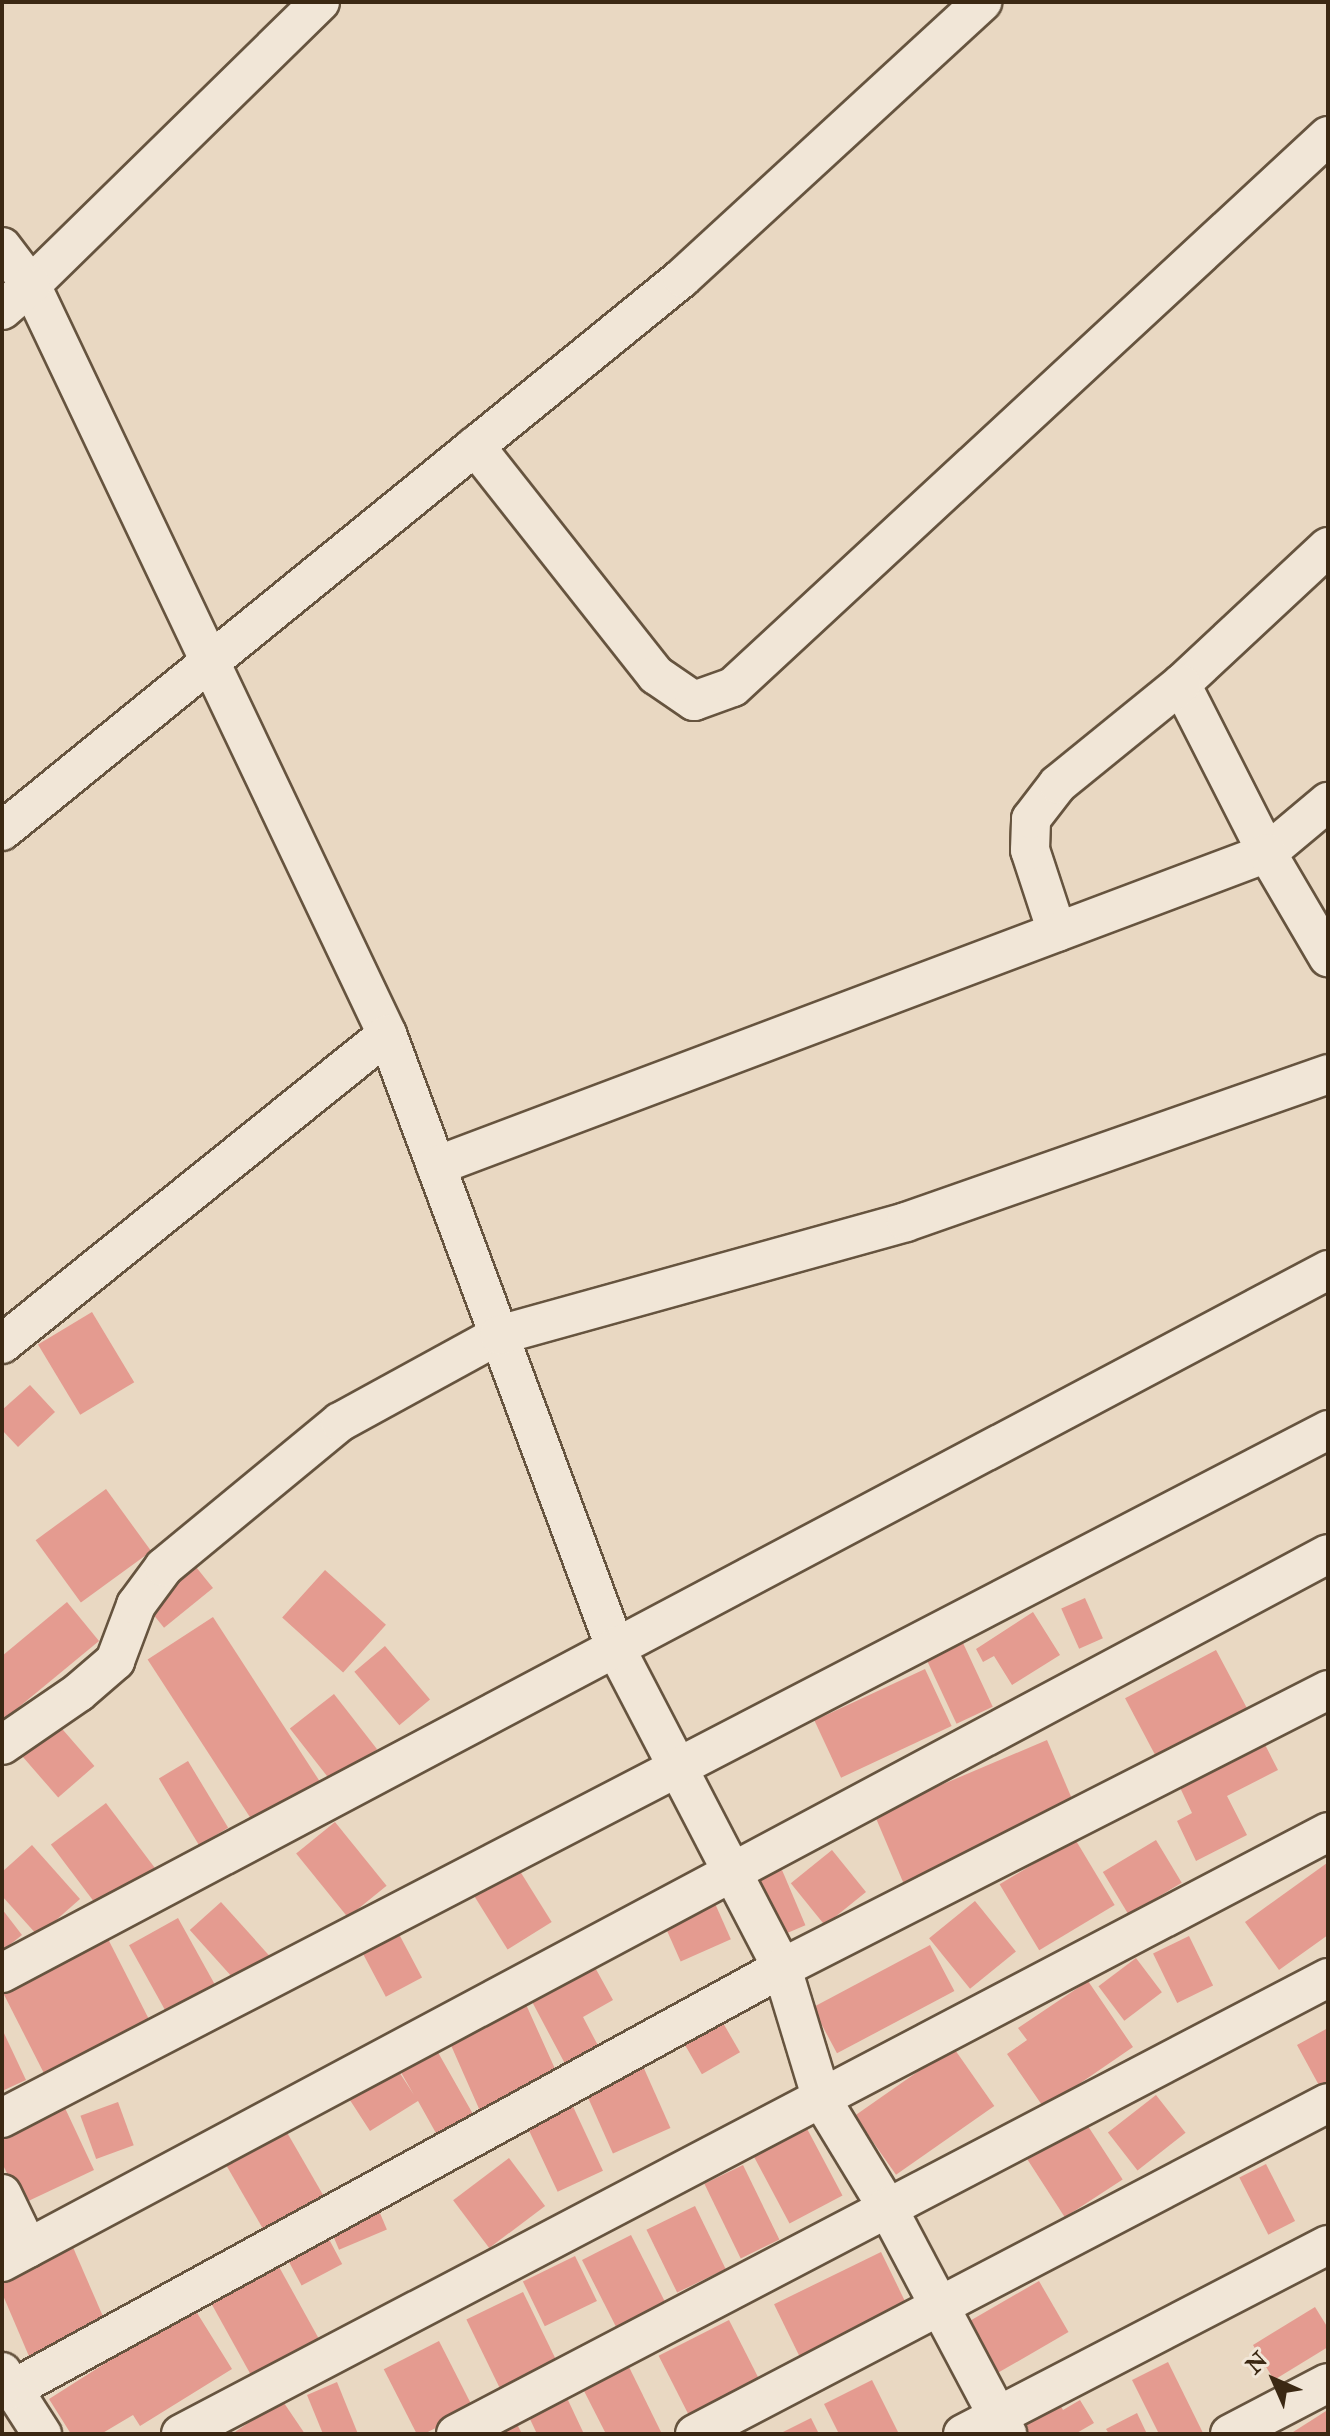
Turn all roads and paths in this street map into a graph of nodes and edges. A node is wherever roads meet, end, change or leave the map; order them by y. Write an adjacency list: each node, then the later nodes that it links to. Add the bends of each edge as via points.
1 (320, 2): 5 (street)
2 (982, 2): 7 (street, via 682,278)
3 (1328, 136): 7 (street, via 733,687 694,701 656,675)
4 (2, 247): 5 (street)
5 (31, 285): 6 (street); 9 (street)
6 (2, 310)
7 (475, 446): 9 (street)
8 (1328, 547): 10 (street)
9 (209, 662): 12 (street); 16 (street)
10 (1181, 684): 13 (street); 14 (street, via 1058,784 1031,819 1030,850)
11 (1328, 802): 13 (street)
12 (2, 831)
13 (1267, 853): 14 (street); 15 (street)
14 (1057, 932): 18 (street)
15 (1328, 957)
16 (387, 1034): 18 (street); 21 (street)
17 (1328, 1074): 20 (street, via 906,1222)
18 (436, 1166): 20 (street)
19 (1328, 1270): 24 (street)
20 (499, 1335): 24 (street); 26 (street, via 340,1422 164,1567 136,1605 115,1661)
21 (2, 1344)
22 (1328, 1430): 27 (street)
23 (1328, 1554): 29 (street)
24 (615, 1647): 27 (street); 31 (street)
25 (1328, 1690): 30 (street)
26 (2, 1745)
27 (677, 1766): 29 (street); 35 (street)
28 (1328, 1832): 33 (street)
29 (733, 1872): 30 (street); 39 (street)
30 (782, 1968): 33 (street); 41 (street)
31 (2, 1973)
32 (1328, 1978): 37 (street)
33 (822, 2100): 37 (street); 45 (street)
34 (1328, 2103): 40 (street)
35 (2, 2118)
36 (2, 2194): 39 (street)
37 (887, 2207): 40 (street); 46 (street)
38 (1328, 2245): 43 (street)
39 (15, 2255)
40 (937, 2305): 43 (street); 47 (street)
41 (8, 2381): 44 (street)
42 (1328, 2383): 49 (street)
43 (1002, 2425): 48 (street)
44 (42, 2434)
45 (181, 2434)
46 (456, 2434)
47 (695, 2434)
48 (963, 2434)
49 (1230, 2434)

